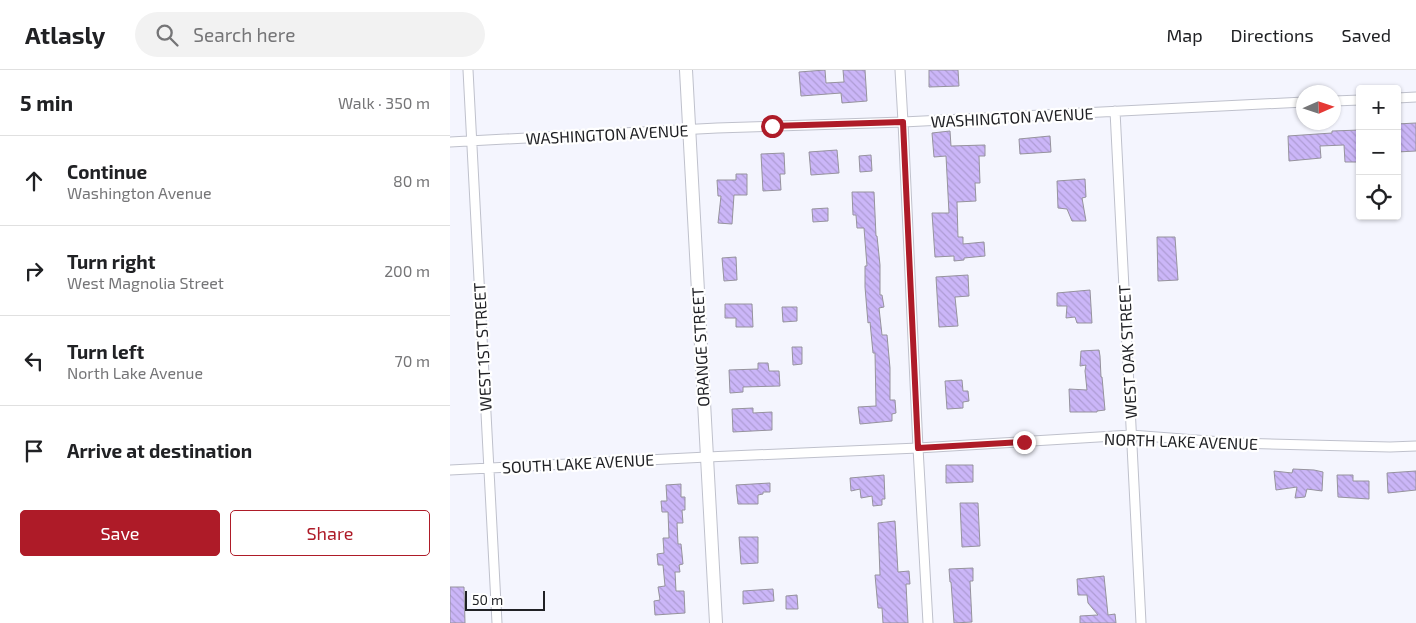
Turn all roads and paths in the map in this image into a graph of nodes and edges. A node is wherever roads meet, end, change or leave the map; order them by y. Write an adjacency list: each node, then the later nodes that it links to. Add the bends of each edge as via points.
1 (468, 70): 12 (street, WEST 1ST STREET)
2 (686, 70): 11 (street, ORANGE STREET)
3 (900, 70): 10 (street)
4 (1416, 97): 5 (street)
5 (1401, 98)
6 (1356, 100): 7 (street)
7 (1341, 101)
8 (1296, 102): 9 (street, WASHINGTON AVENUE)
9 (1115, 111): 10 (street, WASHINGTON AVENUE); 14 (street, WEST OAK STREET)
10 (903, 122): 11 (street, WASHINGTON AVENUE); 16 (street)
11 (689, 130): 12 (street, WASHINGTON AVENUE); 17 (street, ORANGE STREET)
12 (471, 140): 13 (street, WASHINGTON AVENUE); 18 (street, WEST 1ST STREET)
13 (450, 142)
14 (1131, 435): 15 (street, NORTH LAKE AVENUE, via 1235,443); 16 (street, NORTH LAKE AVENUE); 23 (street, WEST OAK STREET)
15 (1416, 446)
16 (918, 448): 17 (street, NORTH LAKE AVENUE); 22 (street)
17 (707, 457): 18 (street, SOUTH LAKE AVENUE); 21 (street, ORANGE STREET)
18 (488, 468): 19 (street, SOUTH LAKE AVENUE); 20 (street, WEST 1ST STREET)
19 (450, 470)
20 (497, 623)
21 (716, 623)
22 (928, 623)
23 (1141, 623)

